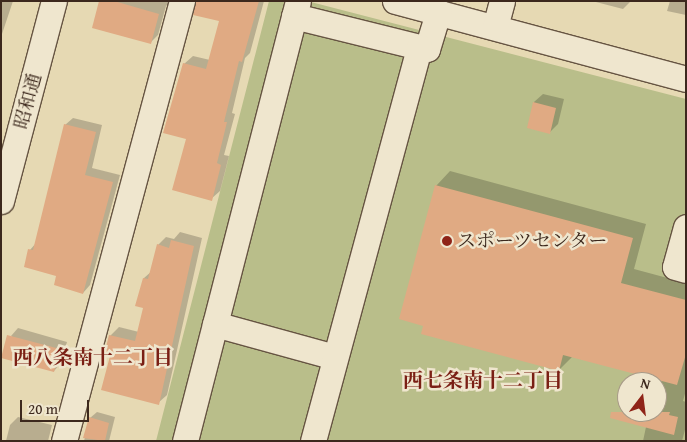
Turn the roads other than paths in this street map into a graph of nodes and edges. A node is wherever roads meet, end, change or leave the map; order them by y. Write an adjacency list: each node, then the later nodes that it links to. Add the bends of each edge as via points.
1 (54, 1): 10 (street, 昭和通)
2 (182, 1): 15 (street)
3 (395, 1): 6 (street)
4 (502, 1): 7 (street)
5 (296, 9): 8 (street); 13 (street)
6 (438, 12): 7 (street); 8 (street, via 427,49)
7 (495, 27): 9 (street)
8 (419, 47): 14 (street)
9 (686, 79)
10 (1, 201)
11 (686, 227): 12 (street, via 675,267)
12 (686, 270)
13 (215, 324): 14 (street); 16 (street)
14 (335, 357): 17 (street)
15 (64, 441)
16 (185, 441)
17 (313, 441)

